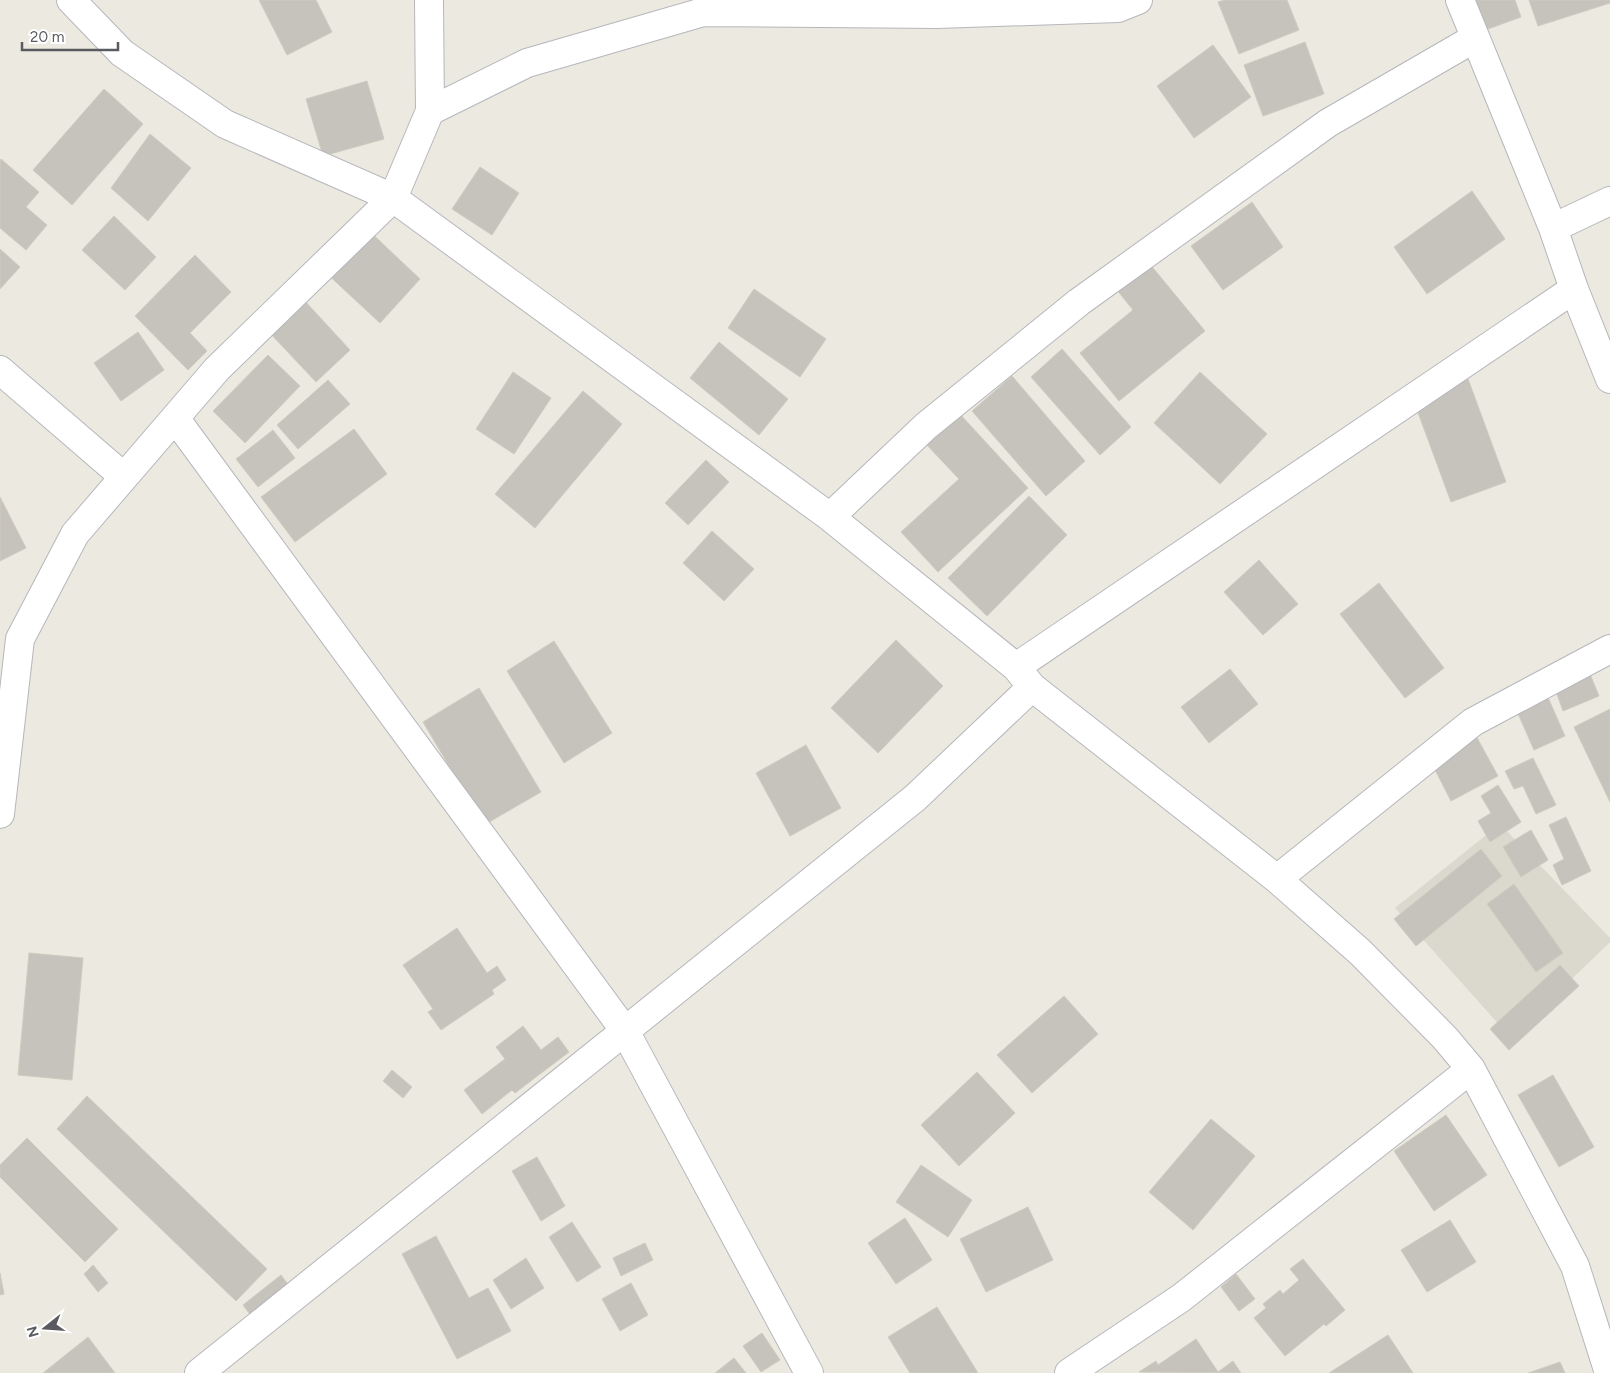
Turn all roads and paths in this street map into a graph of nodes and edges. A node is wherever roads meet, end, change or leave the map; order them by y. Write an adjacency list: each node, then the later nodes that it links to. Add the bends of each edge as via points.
1 (71, 0): 7 (street, via 122,53 225,124)
2 (429, 0): 6 (street)
3 (1138, 0): 6 (street, via 1118,8 947,14 703,12 527,63)
4 (1460, 0): 5 (street)
5 (1475, 38): 9 (street); 15 (street, via 1328,123 1079,302 926,426)
6 (430, 111): 7 (street)
7 (393, 198): 13 (street, via 217,369); 15 (street)
8 (1610, 201): 9 (street)
9 (1553, 228): 10 (street)
10 (1574, 288): 12 (street); 17 (street)
11 (0, 370): 14 (street)
12 (1610, 379)
13 (174, 418): 14 (street); 21 (street)
14 (124, 477): 18 (street, via 75,534 20,639)
15 (830, 517): 17 (street)
16 (1610, 649): 20 (street, via 1473,722)
17 (1024, 677): 20 (street); 21 (street, via 915,798)
18 (6, 709): 19 (street)
19 (0, 814)
20 (1278, 879): 22 (street, via 1360,952)
21 (625, 1031): 23 (street); 24 (street)
22 (1471, 1069): 25 (street, via 1181,1298); 26 (street, via 1575,1266)
23 (199, 1373)
24 (809, 1373)
25 (1069, 1373)
26 (1609, 1373)

